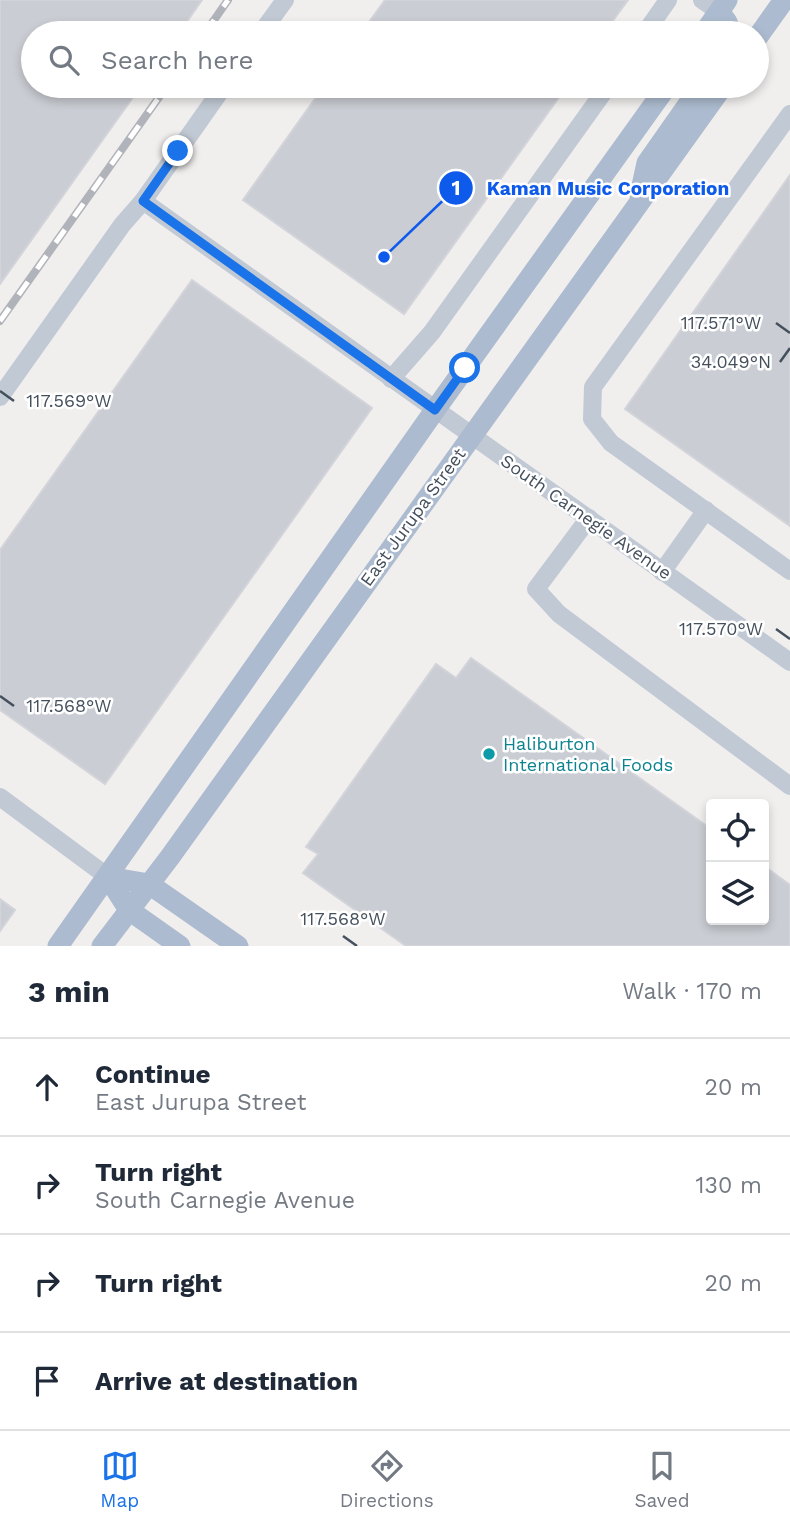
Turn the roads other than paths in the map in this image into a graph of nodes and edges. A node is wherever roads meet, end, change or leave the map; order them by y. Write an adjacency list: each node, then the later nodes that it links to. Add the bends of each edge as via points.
1 (285, 0): 5 (street)
2 (668, 0): 6 (street)
3 (784, 0): 9 (main road)
4 (716, 4): 7 (main road); 8 (main road)
5 (270, 21)
6 (653, 21)
7 (709, 21)
8 (726, 21)
9 (769, 21)
10 (216, 98): 16 (street)
11 (599, 98): 18 (street, via 432,332)
12 (658, 98): 20 (main road)
13 (693, 98): 17 (main road, via 647,163)
14 (714, 98): 17 (main road, East Jurupa Street)
15 (790, 114): 22 (street, via 593,387 592,419 611,443)
16 (143, 201): 18 (street, South Carnegie Avenue); 19 (street)
17 (638, 204): 21 (main road, East Jurupa Street)
18 (391, 379): 20 (street, South Carnegie Avenue)
19 (0, 397)
20 (435, 410): 21 (street, South Carnegie Avenue); 29 (main road)
21 (472, 437): 23 (street, South Carnegie Avenue); 30 (main road, East Jurupa Street)
22 (706, 510): 24 (street); 25 (street)
23 (589, 518): 24 (street, South Carnegie Avenue); 27 (street, via 536,589 559,614)
24 (662, 572): 26 (street, South Carnegie Avenue)
25 (790, 572)
26 (790, 662)
27 (788, 781)
28 (0, 797): 29 (street)
29 (108, 877): 30 (main road); 31 (main road); 32 (main road)
30 (149, 884): 31 (main road, East Jurupa Street); 35 (main road)
31 (129, 910): 33 (main road, East Jurupa Street); 34 (main road)
32 (58, 946)
33 (102, 946)
34 (180, 946)
35 (238, 946)

